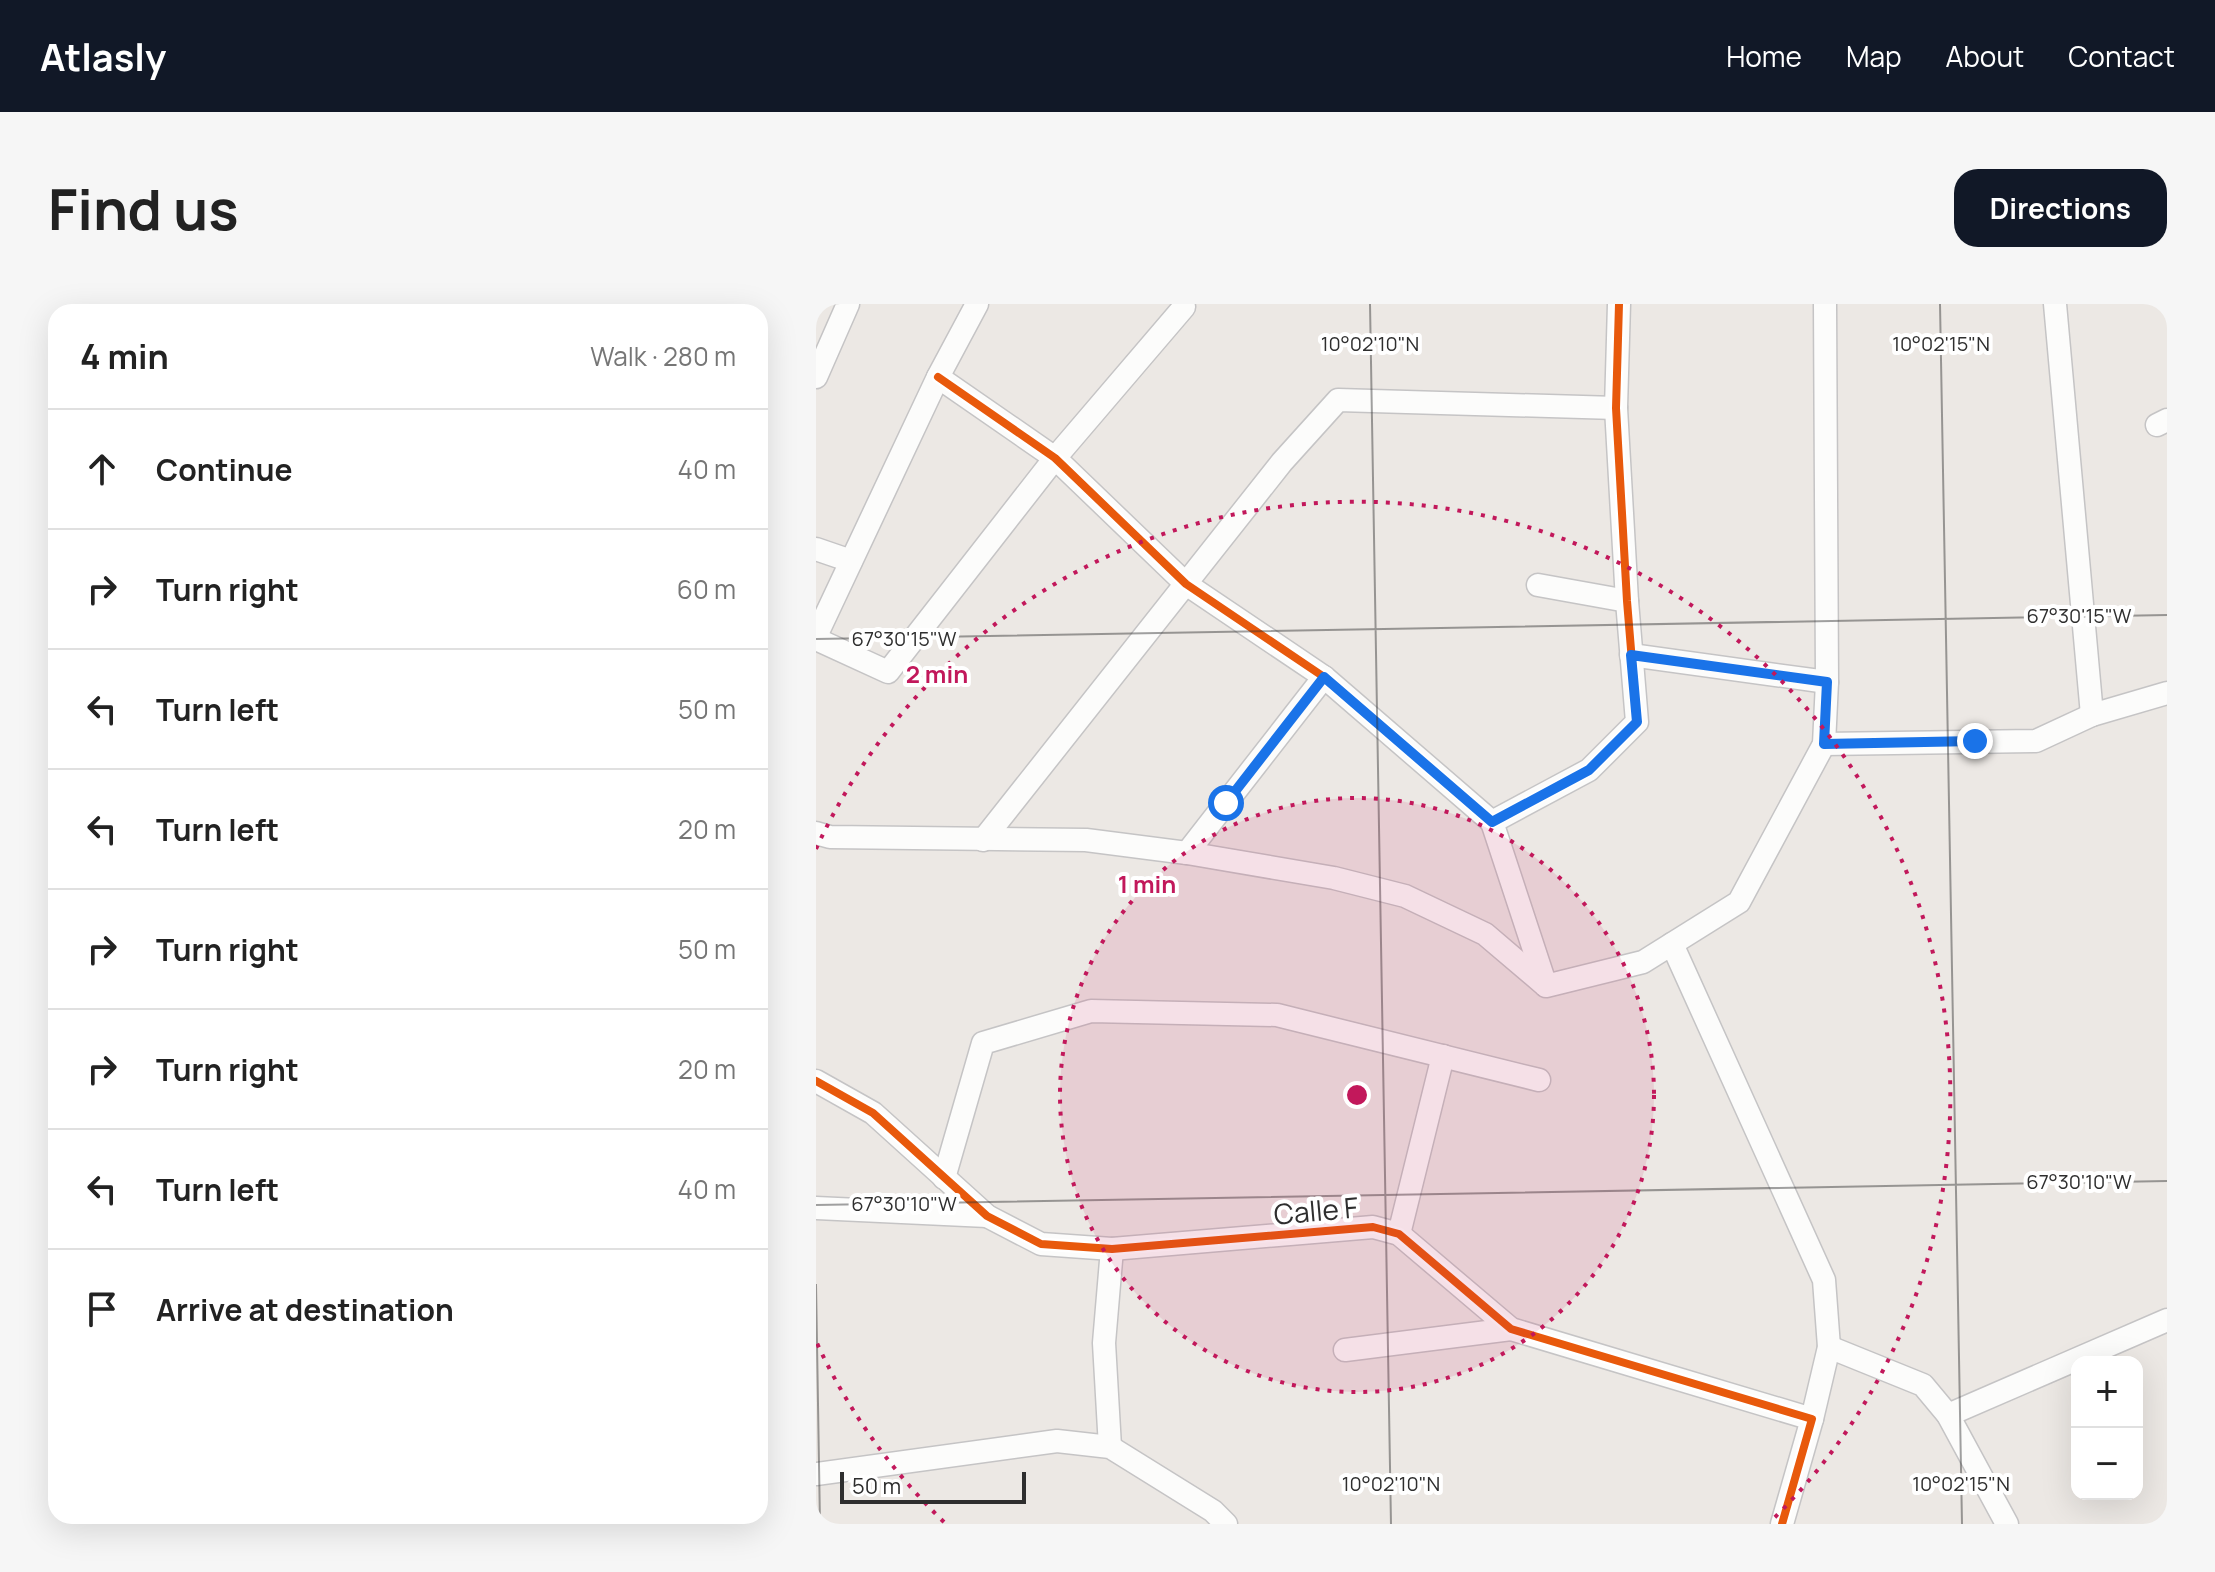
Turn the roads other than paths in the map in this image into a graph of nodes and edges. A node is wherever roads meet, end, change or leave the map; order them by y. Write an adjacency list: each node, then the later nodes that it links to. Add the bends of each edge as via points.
1 (848, 304): 7 (street)
2 (977, 304): 8 (street)
3 (1619, 304): 9 (street)
4 (1825, 304): 19 (street)
5 (2055, 304): 21 (street)
6 (1184, 307): 10 (street)
7 (816, 377)
8 (938, 377): 10 (street); 12 (street)
9 (1616, 408): 13 (street, via 1338,400); 15 (street)
10 (1055, 458): 13 (street); 16 (street, via 888,672)
11 (816, 549): 12 (street)
12 (851, 561): 16 (street)
13 (1186, 584): 18 (street); 25 (street)
14 (1538, 585): 15 (street)
15 (1627, 601): 17 (street)
16 (816, 638)
17 (1631, 655): 19 (street); 23 (street, via 1637,722 1589,770)
18 (1324, 677): 23 (street); 26 (street)
19 (1827, 682): 22 (street)
20 (2167, 693): 21 (street)
21 (2092, 715): 22 (street, via 2036,741)
22 (1824, 744): 27 (street, via 1739,902)
23 (1492, 822): 28 (street)
24 (816, 833): 25 (street)
25 (983, 840): 26 (street, via 1086,840)
26 (1187, 853): 28 (street, via 1405,896 1485,934)
27 (1672, 944): 28 (street, via 1643,962); 39 (street, via 1824,1280)
28 (1546, 986)
29 (1443, 1056): 30 (street); 32 (street, via 1277,1015 1091,1011 983,1043); 35 (street)
30 (1539, 1080)
31 (816, 1081): 32 (street, Calle F, via 873,1113)
32 (944, 1178): 34 (street, Calle F)
33 (816, 1208): 34 (street)
34 (987, 1216): 36 (street, Calle F, via 1041,1244)
35 (1399, 1234): 36 (street, Calle F, via 1373,1227); 38 (street, Calle F)
36 (1112, 1249): 43 (street, via 1104,1343)
37 (2167, 1320): 41 (street)
38 (1511, 1329): 40 (street); 42 (street, Calle F)
39 (1829, 1347): 41 (street, via 1923,1385); 42 (street)
40 (1345, 1350)
41 (1948, 1415): 47 (street)
42 (1812, 1419): 46 (street)
43 (1110, 1447): 44 (street, via 1057,1441); 45 (street)
44 (816, 1474)
45 (1226, 1524)
46 (1782, 1524)
47 (2007, 1524)

